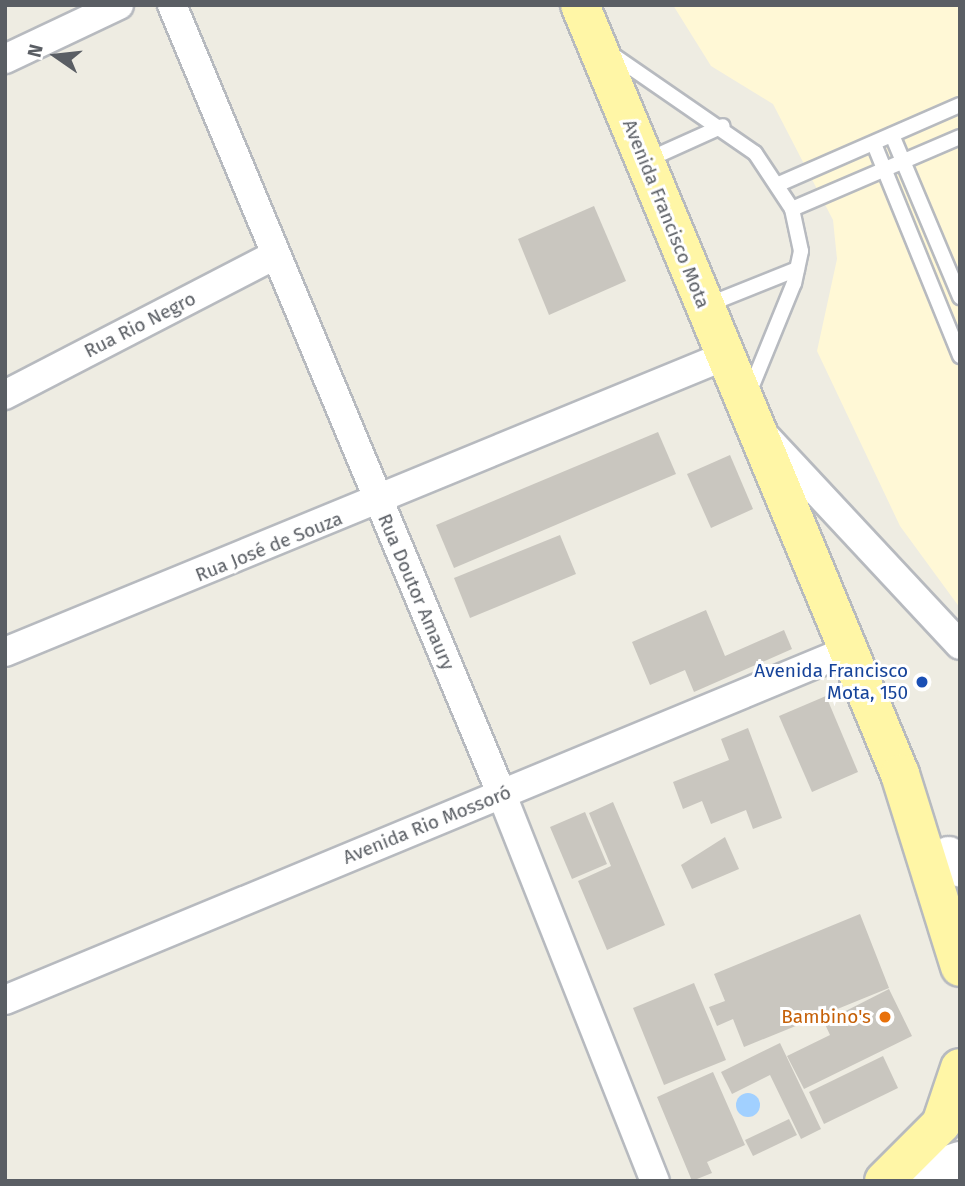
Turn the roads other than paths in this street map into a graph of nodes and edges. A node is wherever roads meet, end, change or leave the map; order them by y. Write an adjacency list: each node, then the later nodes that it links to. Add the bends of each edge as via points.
1 (119, 5): 5 (street)
2 (172, 5): 16 (street, Rua Doutor Amaury)
3 (580, 5): 4 (main road, Avenida Francisco Mota)
4 (596, 44): 7 (lane); 12 (main road, Avenida Francisco Mota)
5 (5, 59)
6 (960, 105): 8 (lane)
7 (723, 127): 12 (lane); 14 (lane)
8 (892, 135): 10 (lane); 11 (lane)
9 (960, 137): 11 (lane)
10 (874, 144): 13 (lane); 14 (lane)
11 (903, 160): 13 (lane); 17 (lane)
12 (644, 162): 21 (main road, Avenida Francisco Mota)
13 (885, 168): 15 (lane); 19 (lane)
14 (779, 184): 15 (lane)
15 (792, 209): 18 (lane, via 800,251)
16 (275, 255): 24 (street, Rua Rio Negro); 26 (street, Rua Doutor Amaury)
17 (946, 262): 19 (lane); 20 (lane)
18 (797, 269): 21 (lane); 25 (lane)
19 (925, 270): 23 (lane)
20 (960, 297)
21 (704, 306): 22 (main road, Avenida Francisco Mota)
22 (725, 356): 25 (main road, Avenida Francisco Mota); 26 (street, Rua José de Souza)
23 (960, 356)
24 (5, 395)
25 (748, 413): 27 (street, Avenida Francisco Mota); 28 (main road, Avenida Francisco Mota)
26 (379, 503): 29 (street, Rua José de Souza); 31 (street, Rua Doutor Amaury)
27 (960, 645)
28 (849, 650): 30 (main road, Avenida Francisco Mota); 31 (street, Avenida Rio Mossoró)
29 (5, 652)
30 (900, 774): 32 (main road); 33 (main road)
31 (502, 795): 34 (street, Avenida Rio Mossoró); 37 (street, Rua Doutor Amaury)
32 (956, 867)
33 (960, 967)
34 (5, 1000)
35 (960, 1068): 38 (main road, via 941,1124)
36 (960, 1161): 39 (main road)
37 (655, 1181)
38 (884, 1181)
39 (899, 1181)

